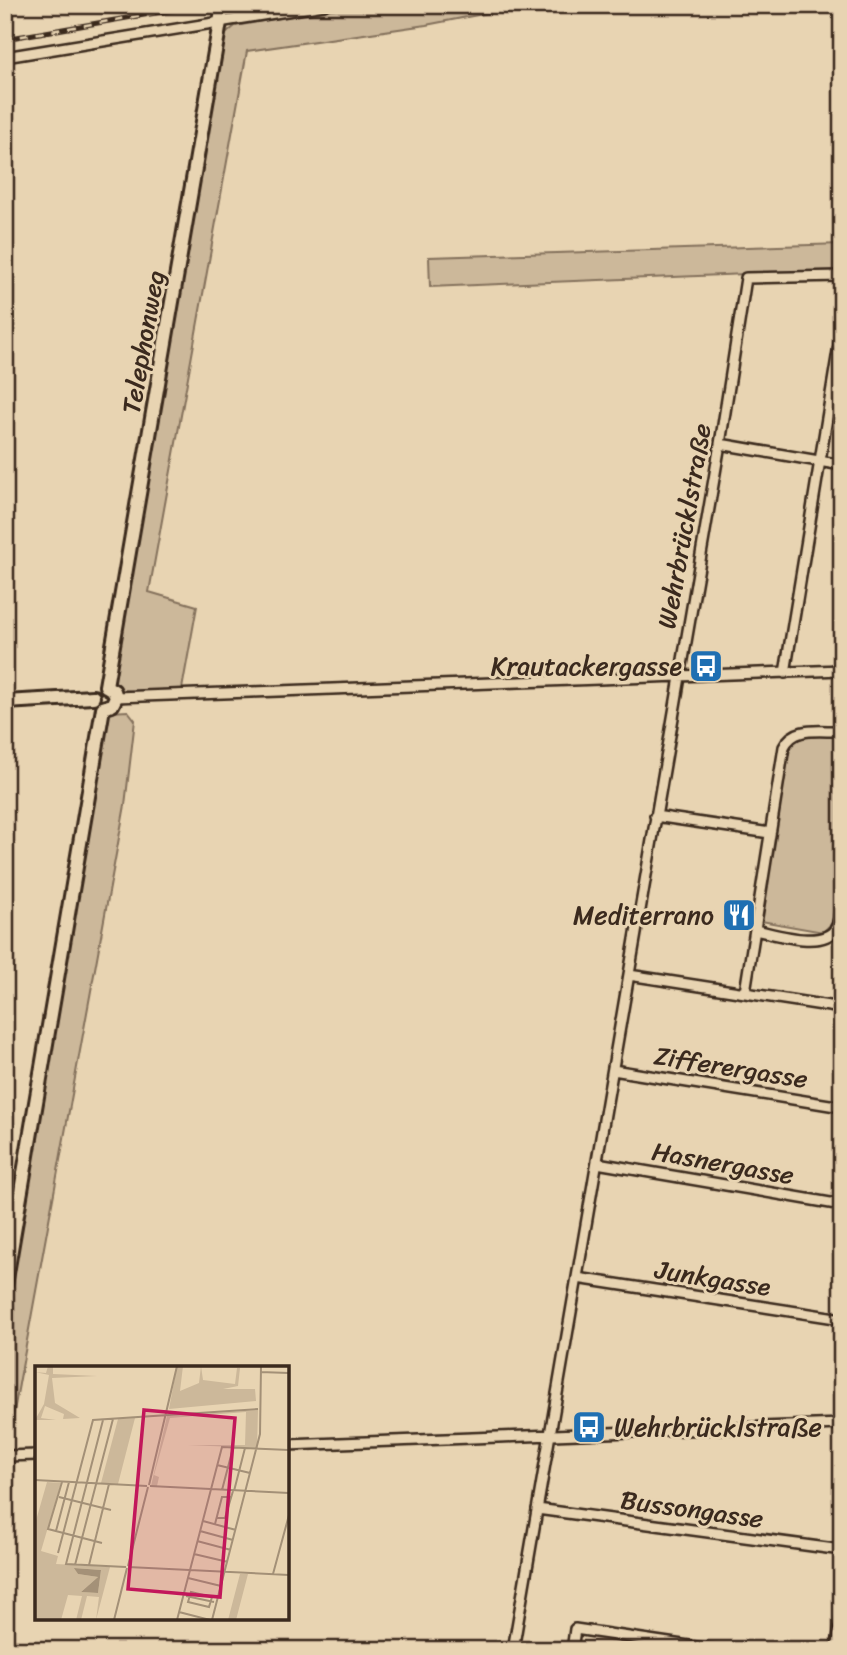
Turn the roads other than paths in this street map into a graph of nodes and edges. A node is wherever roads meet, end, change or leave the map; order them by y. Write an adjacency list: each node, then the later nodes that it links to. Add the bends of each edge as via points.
1 (223, 5): 3 (street, Telephonweg)
2 (324, 5): 3 (street)
3 (220, 24): 4 (street); 13 (street, Telephonweg)
4 (5, 57)
5 (842, 276): 7 (street, Wehrbrücklstraße, via 746,278)
6 (842, 327): 8 (street)
7 (720, 444): 8 (street); 12 (street, Wehrbrücklstraße)
8 (820, 462): 9 (street); 11 (street)
9 (842, 466)
10 (842, 670): 11 (street)
11 (785, 673): 12 (street)
12 (680, 676): 14 (street); 19 (street, Wehrbrücklstraße)
13 (106, 685): 14 (street); 15 (street, via 95,690)
14 (116, 696): 17 (street, via 112,705)
15 (93, 697): 16 (street); 17 (street)
16 (5, 702)
17 (103, 708): 31 (street)
18 (842, 731): 20 (street, via 798,732 787,740)
19 (655, 816): 20 (street); 23 (street, Wehrbrücklstraße)
20 (771, 833): 22 (street)
21 (842, 900): 22 (street, via 835,930 816,941)
22 (755, 930): 24 (street)
23 (629, 975): 24 (street); 26 (street, Wehrbrücklstraße)
24 (746, 992): 25 (street)
25 (842, 1008)
26 (613, 1070): 27 (street, Zifferergasse); 28 (street, Wehrbrücklstraße)
27 (842, 1107)
28 (597, 1163): 29 (street, Hasnergasse); 30 (street, Wehrbrücklstraße)
29 (842, 1205)
30 (577, 1279): 32 (street, Junkgasse); 34 (street, Wehrbrücklstraße)
31 (5, 1284)
32 (842, 1320)
33 (842, 1424): 34 (street)
34 (550, 1434): 35 (street); 38 (street, Wehrbrücklstraße)
35 (289, 1445)
36 (35, 1455): 37 (street)
37 (5, 1456)
38 (537, 1509): 39 (street, Bussongasse); 42 (street, Wehrbrücklstraße)
39 (842, 1550)
40 (842, 1616): 45 (street)
41 (675, 1647): 43 (street, via 575,1629); 44 (street)
42 (513, 1650)
43 (572, 1650)
44 (716, 1650)
45 (836, 1650)

